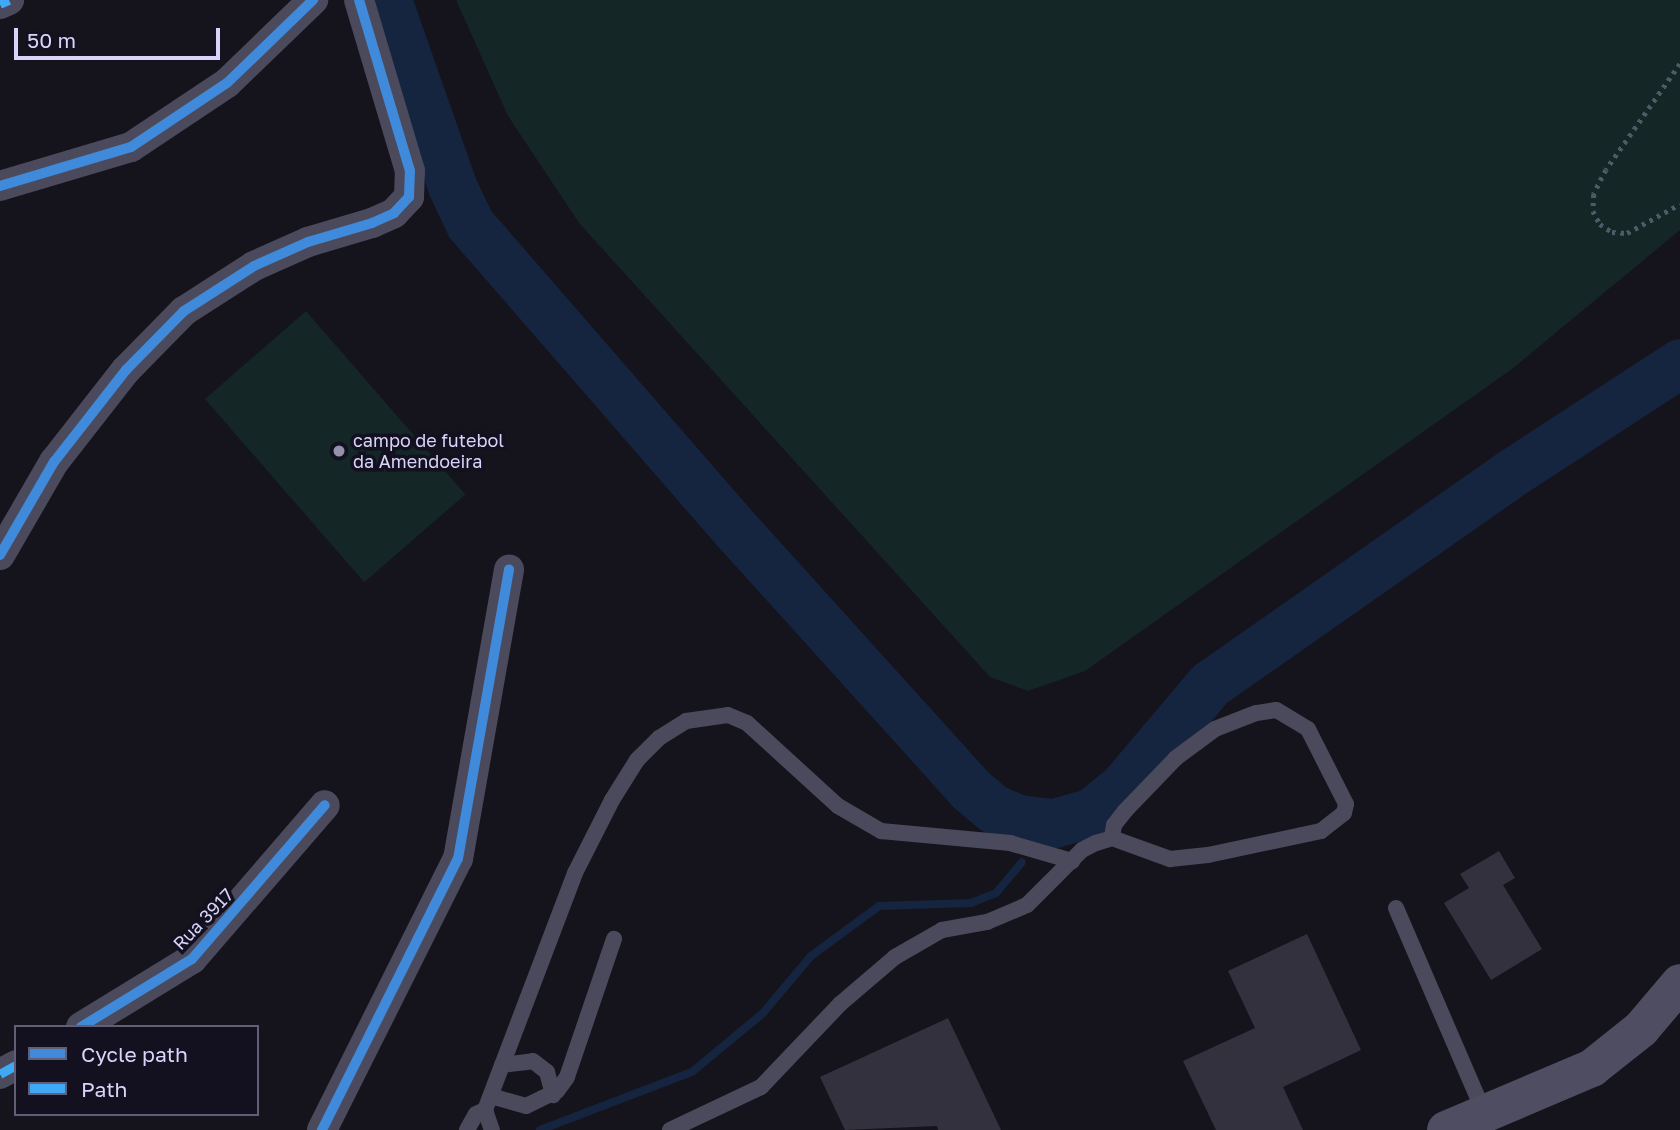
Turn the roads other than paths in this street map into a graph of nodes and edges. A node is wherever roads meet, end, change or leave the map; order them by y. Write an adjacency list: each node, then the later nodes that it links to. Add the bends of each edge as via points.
1 (9, 0): 4 (street)
2 (313, 0): 5 (street, via 227,83 131,147)
3 (359, 0): 6 (street, via 410,171 409,197 383,218 254,266 184,310 125,370 54,462)
4 (0, 4)
5 (0, 186)
6 (0, 555)
7 (509, 569): 19 (street, via 458,859)
8 (325, 805): 14 (street, Rua 3917, via 192,959)
9 (1112, 838): 9 (lane, via 1170,859 1208,855 1321,831 1344,813 1346,804 1308,729 1276,710 1215,729 1176,758 1125,811 1114,825); 10 (lane, via 1096,842)
10 (1072, 861): 15 (lane, via 1010,842 881,831 838,806 747,723 728,715 686,721 659,737 637,760 611,800 575,873); 21 (lane, via 1027,905 987,922 942,930 895,957 831,1013 761,1087)
11 (1396, 908): 18 (lane)
12 (614, 939): 16 (lane, via 567,1077)
13 (1680, 983): 18 (main road, via 1641,1028 1592,1068)
14 (84, 1025)
15 (502, 1065): 16 (lane, via 525,1060 540,1065); 17 (lane)
16 (553, 1095): 17 (lane)
17 (490, 1115): 20 (lane, via 476,1114)
18 (1485, 1115): 22 (main road)
19 (322, 1130)
20 (467, 1130)
21 (670, 1130)
22 (1446, 1130)

